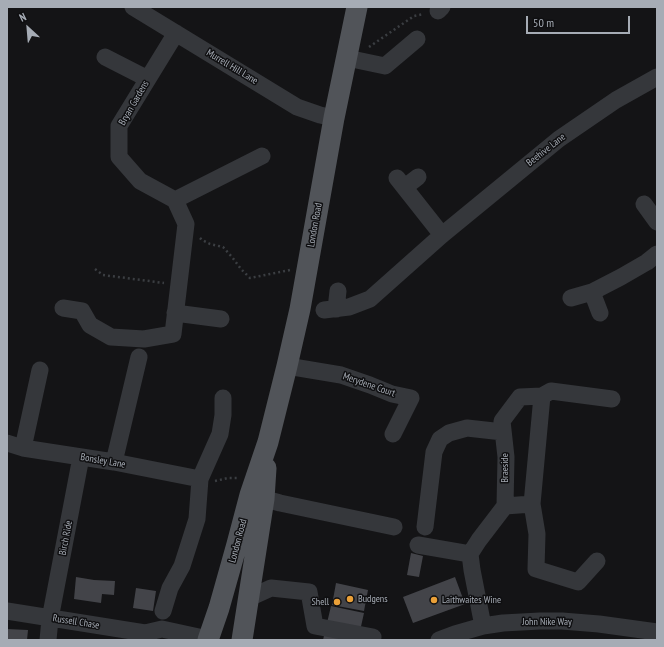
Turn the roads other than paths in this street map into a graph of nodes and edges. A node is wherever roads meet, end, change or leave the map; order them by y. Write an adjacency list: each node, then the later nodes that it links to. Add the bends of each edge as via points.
1 (133, 7): 3 (street, Murrell Hill Lane)
2 (357, 7): 6 (main road, London Road)
3 (176, 33): 8 (street, Bryan Gardens); 9 (street, Murrell Hill Lane, via 297,107)
4 (417, 40): 6 (street, via 384,66)
5 (105, 57): 8 (street)
6 (347, 58): 9 (main road, London Road)
7 (657, 76): 15 (street, Beehive Lane, via 559,139)
8 (148, 79): 12 (street, Bryan Gardens, via 119,126 119,156 140,181)
9 (334, 118): 25 (main road, London Road)
10 (262, 156): 12 (street)
11 (406, 181): 15 (street)
12 (175, 200): 21 (street, via 185,226)
13 (644, 204): 14 (street)
14 (657, 222)
15 (442, 235): 17 (street, Beehive Lane, via 370,299 349,307 330,309)
16 (657, 254): 18 (street)
17 (338, 291)
18 (592, 292): 19 (street); 22 (street)
19 (571, 298)
20 (63, 308): 21 (street, via 82,311 90,325 111,337 144,339 173,334)
21 (175, 313): 23 (street)
22 (600, 313)
23 (221, 319)
24 (139, 357): 35 (street)
25 (287, 366): 31 (street, Merydene Court, via 341,375 392,394 411,398); 37 (main road, London Road, via 268,442)
26 (40, 370): 33 (street)
27 (542, 396): 29 (street, Braeside, via 551,391); 30 (street, Braeside, via 520,397 502,421); 38 (street)
28 (224, 398): 36 (street, via 220,434)
29 (612, 399)
30 (503, 432): 39 (street, Braeside, via 506,456); 41 (street, via 467,428 449,433 440,439 434,452)
31 (393, 434)
32 (7, 443): 33 (street, Bonsley Lane)
33 (23, 448): 34 (street, Bonsley Lane)
34 (81, 458): 35 (street, Bonsley Lane); 48 (street, Birch Ride)
35 (114, 462): 36 (street, Bonsley Lane)
36 (200, 480): 47 (street, via 197,519 182,566 170,588)
37 (252, 490): 40 (street, via 280,503); 45 (main road, London Road); 53 (main road, London Road)
38 (532, 504): 39 (street); 44 (street, via 537,534 536,569 578,582)
39 (505, 506): 43 (street)
40 (394, 527)
41 (425, 527)
42 (418, 545): 43 (street)
43 (470, 554): 49 (street)
44 (597, 561)
45 (249, 598): 54 (main road, London Road); 55 (street, via 271,588 309,592 315,626 372,637)
46 (7, 611): 48 (street, Russell Chase)
47 (163, 611)
48 (50, 618): 51 (street, Russell Chase); 52 (street, Birch Ride)
49 (483, 626): 50 (street, John Nike Way, via 562,621); 56 (street, John Nike Way)
50 (657, 632)
51 (148, 637): 53 (street, Russell Chase, via 162,629)
52 (48, 640)
53 (210, 640)
54 (242, 640)
55 (372, 640)
56 (438, 640)

